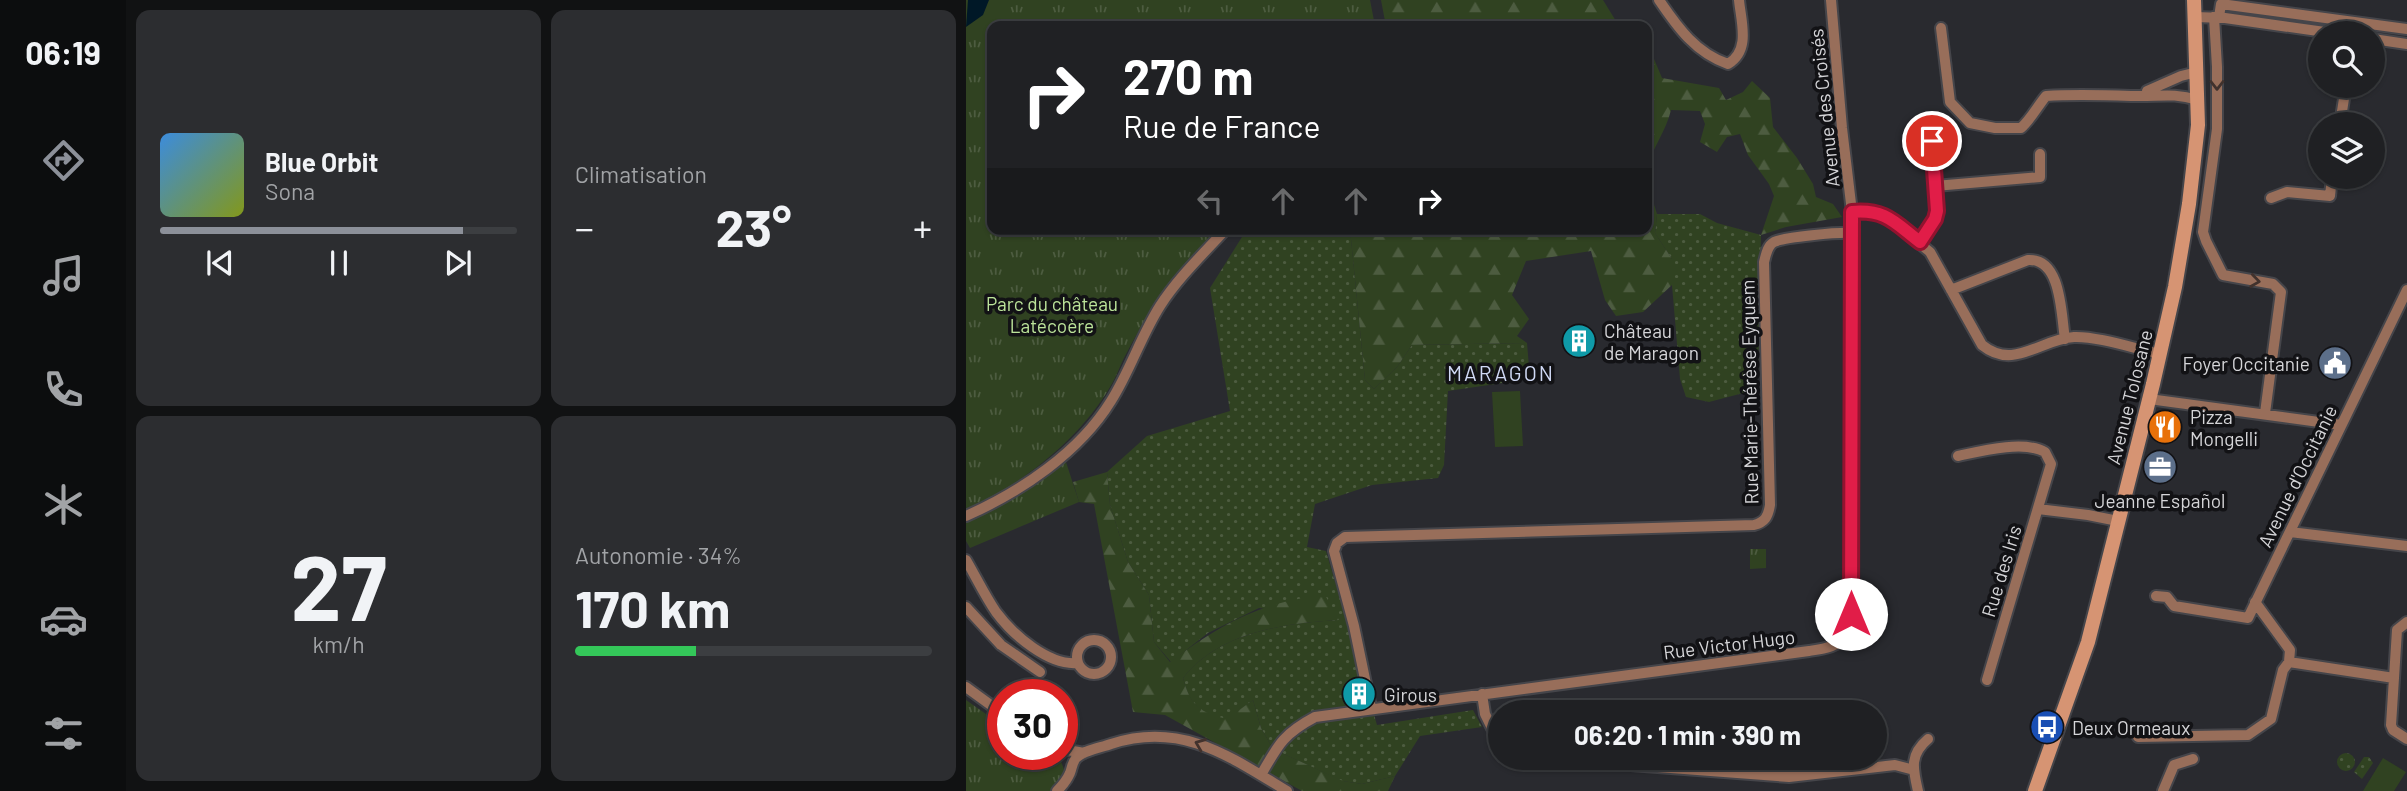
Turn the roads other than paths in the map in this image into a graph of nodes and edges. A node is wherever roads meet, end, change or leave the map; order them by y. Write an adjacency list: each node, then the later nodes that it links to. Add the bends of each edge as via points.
1 (1660, 0): 2 (street, via 1680,32 1711,58 1728,64 1737,59 1743,46)
2 (1739, 0)
3 (1831, 0): 20 (street, Avenue des Croisés)
4 (2194, 0): 5 (main road, Avenue Tolosane)
5 (2195, 17): 6 (street); 12 (main road, Avenue Tolosane)
6 (2217, 17): 8 (street, via 2221,4); 9 (street); 29 (street, one-way to 29, via 2217,129 2203,232 2223,275 2273,284 2281,292)
7 (1941, 28): 13 (street, via 1950,102 1970,123 2021,128 2046,96)
8 (2407, 29)
9 (2308, 30)
10 (2385, 41): 11 (street)
11 (2407, 44)
12 (2197, 72): 13 (street); 14 (main road, Avenue Tolosane)
13 (2136, 96): 14 (street, via 2174,93)
14 (2198, 100): 27 (main road, Avenue Tolosane, via 2189,204)
15 (1932, 141): 17 (street)
16 (2040, 154): 17 (street, via 2040,177)
17 (1935, 186): 23 (street, via 1935,219)
18 (2331, 189): 19 (street, via 2330,196 2287,192)
19 (2271, 198)
20 (1852, 212): 21 (street, Rue Victor Hugo); 23 (street, via 1876,212)
21 (1852, 233): 50 (street, Rue Victor Hugo, via 1853,510 1848,633 1840,642 1809,651); 52 (street, Rue Marie-Thérèse Eyquem, via 1773,242 1767,249 1770,505 1763,522 1345,537 1334,551)
22 (1221, 235): 33 (street, via 1164,300 1112,400 1076,444 1018,488)
23 (1920, 242): 24 (street)
24 (1951, 290): 26 (street, via 1982,345 1991,352 2011,356); 26 (street, via 2037,259 2048,267 2058,289)
25 (2407, 290): 30 (street, Avenue d'Occitanie)
26 (2065, 339): 27 (street, via 2084,338)
27 (2160, 354): 28 (main road, Avenue Tolosane)
28 (2149, 399): 29 (street); 34 (main road, Avenue Tolosane)
29 (2264, 413): 30 (street)
30 (2341, 425): 35 (street, Avenue d'Occitanie)
31 (1958, 456): 32 (street, via 2033,447 2045,452 2051,464)
32 (2038, 509): 34 (street, Rue des Iris); 48 (street, Rue des Iris)
33 (966, 516)
34 (2118, 522): 68 (main road, Avenue Tolosane, via 2088,642)
35 (2290, 532): 36 (street); 39 (street, Avenue d'Occitanie)
36 (2407, 546)
37 (966, 560): 44 (street, via 1011,629 1044,653)
38 (2156, 596): 39 (street, via 2167,597 2174,606 2248,618)
39 (2255, 602): 43 (street, via 2287,644)
40 (966, 607): 46 (street, via 1001,645)
41 (2407, 622): 45 (street, via 2397,630)
42 (2407, 658): 45 (street)
43 (2289, 662): 47 (street); 54 (street, via 2271,719 2248,735)
44 (1078, 663)
45 (2394, 663): 47 (street)
46 (1040, 672)
47 (2394, 678): 56 (street, via 2390,725)
48 (1987, 680)
49 (966, 687): 51 (street)
50 (1482, 694): 52 (street, Rue Victor Hugo); 53 (street)
51 (987, 702)
52 (1371, 708): 64 (street, Rue Victor Hugo, via 1315,717 1300,725 1276,748)
53 (1488, 720)
54 (2138, 737)
55 (1928, 739): 63 (street, via 1916,751)
56 (2407, 739)
57 (1078, 752): 58 (street)
58 (1084, 753): 64 (street, one-way to 58, via 1209,748 1167,735 1148,735); 65 (street, via 1074,761)
59 (2193, 759): 69 (street, via 2174,765)
60 (1887, 766): 63 (street)
61 (1697, 770): 62 (street, via 1789,777)
62 (1851, 770)
63 (1914, 770): 67 (street)
64 (1261, 775): 66 (street)
65 (1057, 791)
66 (1287, 791)
67 (1917, 791)
68 (2035, 791)
69 (2163, 791)

